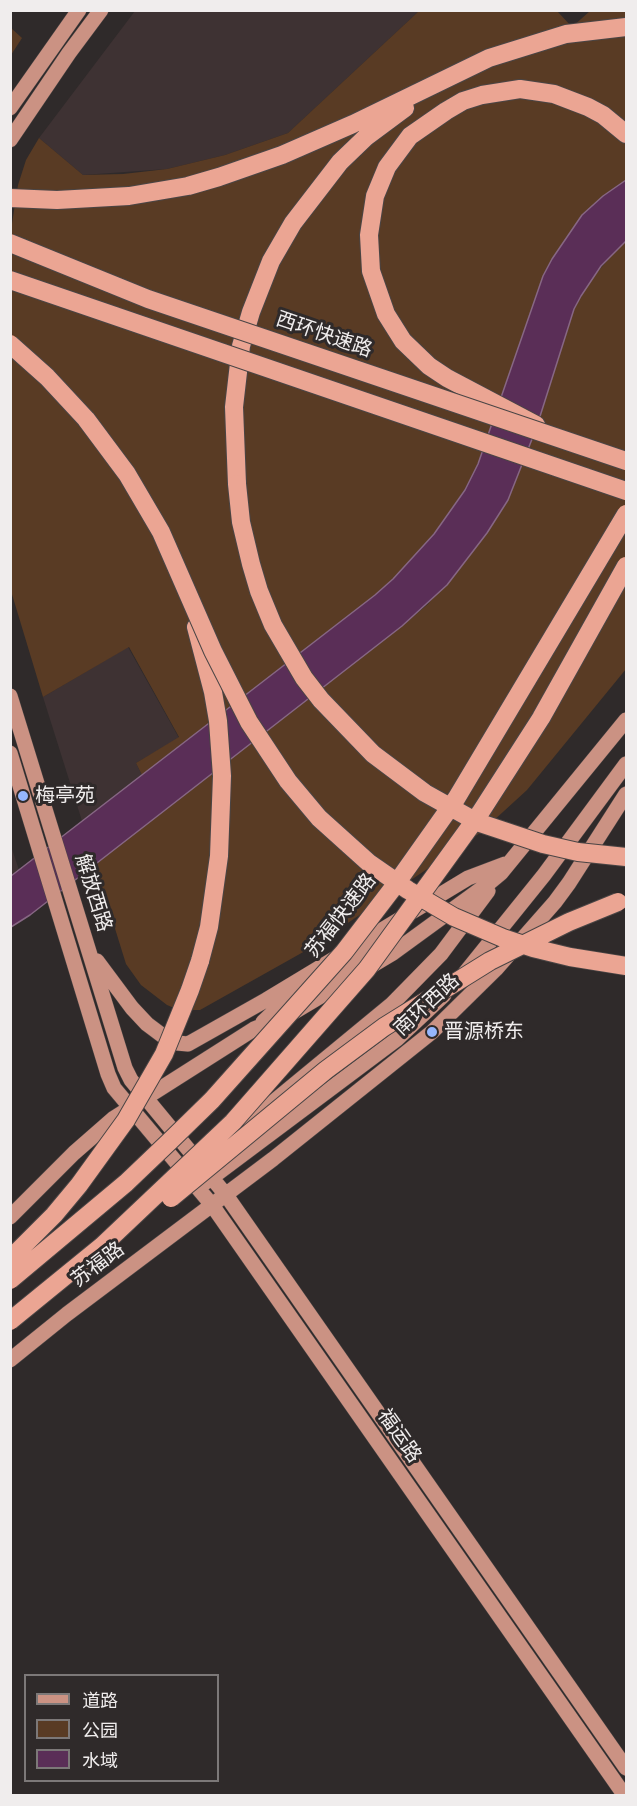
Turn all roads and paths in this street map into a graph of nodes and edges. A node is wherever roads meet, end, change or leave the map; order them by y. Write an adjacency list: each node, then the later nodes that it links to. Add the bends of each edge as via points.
1 (79, 10): 5 (main road)
2 (101, 10): 7 (main road)
3 (627, 27): 4 (highway, via 566,34)
4 (468, 68): 8 (highway, via 282,155 188,186 129,196); 25 (highway, bridge, via 416,100 340,162 293,223 272,261 251,312 237,375 234,443 241,522 259,591 278,634 321,700 373,754 425,793 477,822 543,844)
5 (10, 108)
6 (627, 134): 12 (highway, bridge, via 596,111 554,94 520,88 482,95 463,101 410,136 387,167 372,210 369,253 374,283 386,314 403,341 447,378)
7 (10, 140)
8 (10, 198)
9 (10, 243): 12 (highway, 西环快速路, bridge, via 148,300)
10 (10, 280): 14 (highway, bridge)
11 (10, 344): 19 (highway, bridge, via 64,395 108,447 161,532)
12 (566, 441): 13 (highway, 西环快速路, bridge)
13 (627, 461)
14 (627, 491)
15 (627, 502): 17 (highway, bridge)
16 (627, 514): 17 (highway, 苏福快速路, bridge)
17 (608, 547): 40 (highway, 苏福快速路, bridge, via 456,799 344,952 179,1133 126,1184)
18 (627, 566): 41 (highway, bridge, via 541,718 480,813 367,969 233,1122 102,1246)
19 (184, 585): 29 (highway, bridge, via 249,722 288,781 339,837 408,890 454,917 533,948); 39 (highway, bridge, via 213,692 222,776 221,836 209,927 187,998 146,1086 79,1185)
20 (10, 696): 28 (main road, 解放西路)
21 (627, 720): 26 (main road)
22 (10, 753): 31 (main road, 解放西路, via 108,1074)
23 (627, 764): 34 (main road, via 473,964 427,1012 397,1039)
24 (627, 794): 36 (main road, 南环西路, via 570,883 496,969 432,1032)
25 (627, 857)
26 (505, 868): 28 (main road, via 468,878 188,1044 177,1043 147,1024); 30 (main road, via 384,959 289,1015 254,1029); 32 (main road, via 441,954 392,1004)
27 (627, 899): 41 (highway, bridge, via 490,961 384,1027 272,1113 102,1257)
28 (90, 952): 30 (main road, 解放西路, via 125,1068)
29 (627, 966)
30 (145, 1098): 31 (main road); 32 (main road, 福运路)
31 (129, 1108): 33 (main road, 福运路); 38 (main road, via 99,1130)
32 (200, 1162): 33 (main road); 34 (main road, 福运路)
33 (187, 1173): 35 (main road, 福运路)
34 (212, 1177): 35 (main road); 36 (main road, 福运路)
35 (199, 1188): 37 (main road, 福运路)
36 (226, 1195): 37 (main road, 南环西路); 43 (main road, 福运路, via 436,1495)
37 (212, 1205): 42 (main road, 苏福路); 44 (main road, 福运路)
38 (10, 1217)
39 (10, 1259)
40 (10, 1280)
41 (10, 1322)
42 (10, 1359)
43 (622, 1750): 44 (main road); 45 (main road, 福运路)
44 (603, 1763): 46 (main road, 福运路)
45 (626, 1767): 46 (main road)
46 (612, 1777): 47 (main road, 福运路)
47 (625, 1796)

